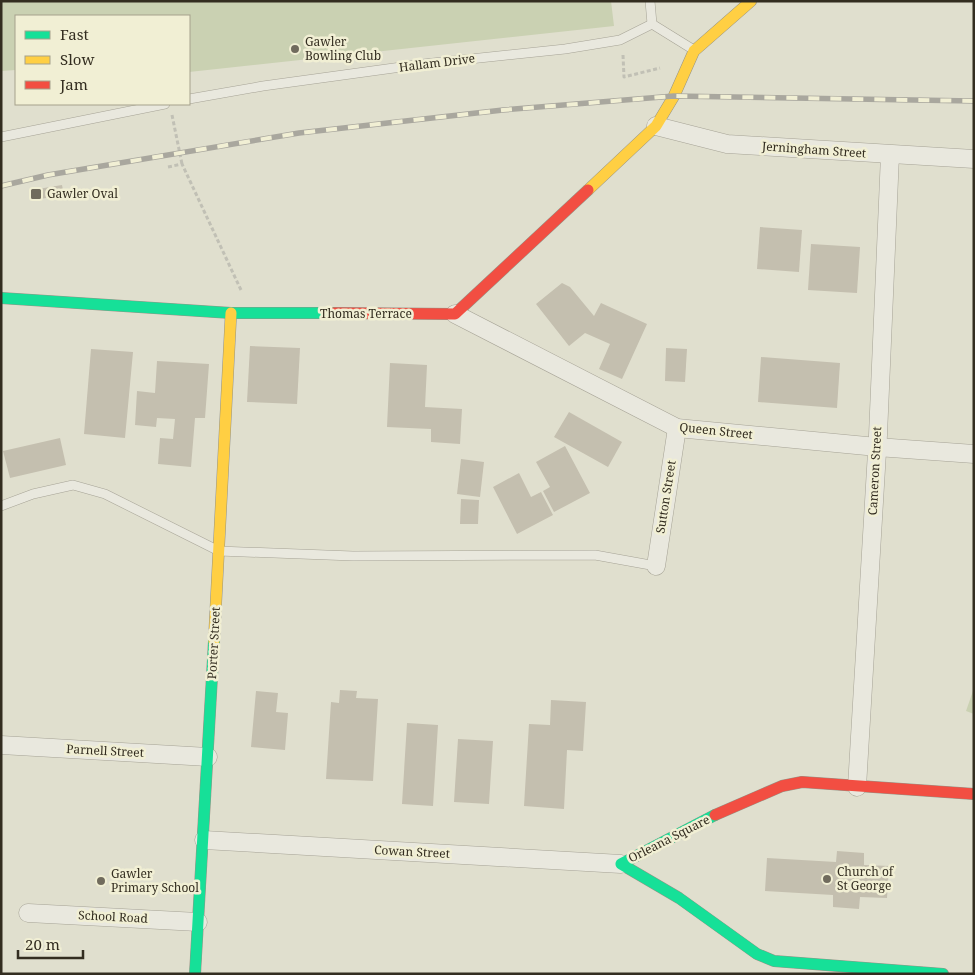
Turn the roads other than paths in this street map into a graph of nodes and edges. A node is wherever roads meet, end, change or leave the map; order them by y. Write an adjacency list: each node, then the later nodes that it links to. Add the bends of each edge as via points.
1 (650, 1): 3 (lane)
2 (751, 1): 4 (street)
3 (652, 24): 4 (lane); 5 (lane, Hallam Drive, via 620,40 565,50 423,64)
4 (694, 51): 7 (street)
5 (190, 99)
6 (160, 105): 8 (lane)
7 (656, 126): 9 (street, Jerningham Street, via 727,144); 13 (street)
8 (1, 137)
9 (890, 155): 10 (street, Jerningham Street); 15 (street, Cameron Street)
10 (974, 160)
11 (1, 298): 12 (street, Thomas Terrace)
12 (231, 313): 13 (street, Thomas Terrace); 18 (street, Porter Street)
13 (455, 314): 14 (street, Queen Street)
14 (677, 428): 15 (street, Queen Street); 19 (street, Sutton Street)
15 (877, 447): 16 (street, Queen Street); 22 (street, Cameron Street)
16 (974, 454)
17 (1, 506): 18 (lane, via 32,494 73,485 105,494)
18 (219, 551): 19 (lane, via 353,556 595,555); 21 (street, Porter Street)
19 (656, 566)
20 (1, 745): 21 (street, Parnell Street)
21 (208, 757): 24 (street, Porter Street)
22 (857, 787): 23 (street, Orleana Square); 25 (street, Orleana Square, via 802,782 782,786 700,822)
23 (974, 794)
24 (204, 840): 25 (street, Cowan Street); 27 (street, Porter Street)
25 (620, 864): 28 (street, Orleana Square, via 679,898 758,954 774,961)
26 (28, 913): 27 (street, School Road)
27 (198, 922): 29 (street, Porter Street)
28 (849, 970): 30 (street, Orleana Square)
29 (194, 974)
30 (943, 974)

